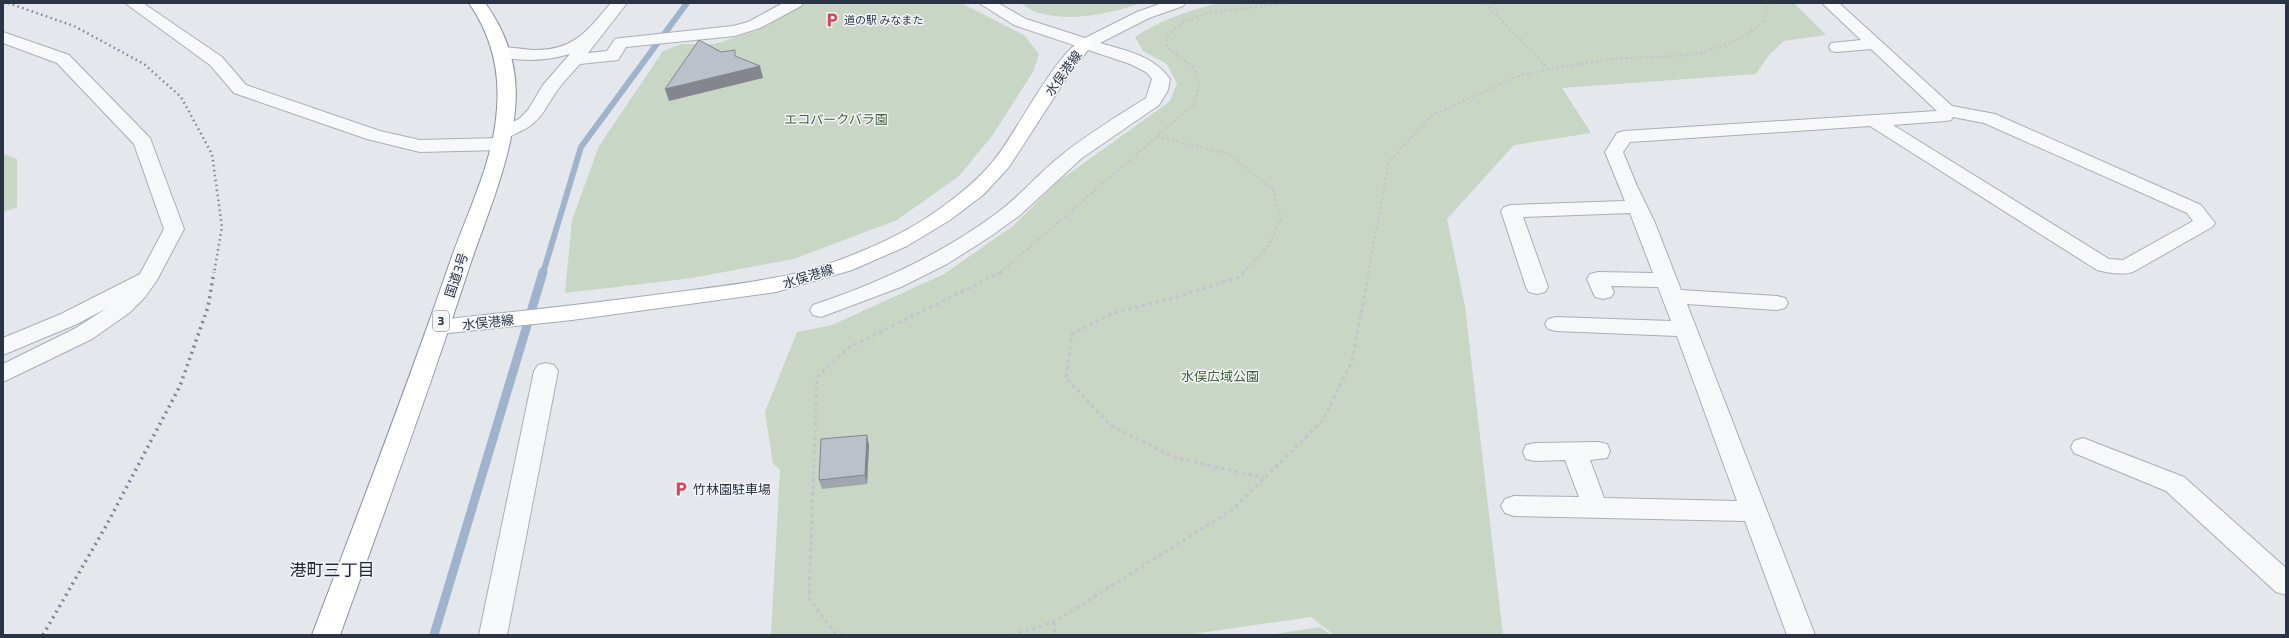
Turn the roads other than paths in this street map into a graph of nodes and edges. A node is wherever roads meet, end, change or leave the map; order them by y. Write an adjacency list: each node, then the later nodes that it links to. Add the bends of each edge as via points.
1 (133, 3): 17 (street, via 216,61 240,89 374,135 420,146)
2 (477, 3): 13 (main road, 国道3号 / 3, via 490,19)
3 (619, 3): 9 (street)
4 (795, 3): 14 (street, via 754,25 735,31 621,43 612,56)
5 (988, 3): 10 (street, via 1020,22)
6 (1177, 3): 10 (street, via 1143,15)
7 (1830, 3): 11 (street)
8 (3, 37): 19 (street, via 63,59 143,142 174,229)
9 (590, 38): 13 (street, via 570,49 551,55); 14 (street)
10 (1085, 44): 24 (street, via 1136,60 1152,68 1161,79 1153,101 1066,161 1006,216 963,245 863,297); 26 (main road, 水俣港線, via 1064,68 1002,163 976,191 944,216 845,265 776,285 572,313)
11 (1875, 44): 12 (street); 15 (street)
12 (1837, 47)
13 (502, 52): 17 (main road, 国道3号 / 3, via 507,90)
14 (575, 59): 17 (street, via 549,89 535,113 525,123)
15 (1945, 113): 16 (street); 16 (street, via 1989,118 2194,209 2204,223 2126,267 2104,265)
16 (1874, 121): 18 (street, via 1624,137 1614,152)
17 (501, 138): 26 (main road, 国道3号 / 3)
18 (1637, 207): 21 (street, via 1511,211); 22 (street)
19 (150, 276): 28 (street, via 69,319); 30 (street, via 122,309 80,335)
20 (1598, 279): 22 (street)
21 (1537, 287)
22 (1669, 288): 23 (street); 27 (street)
23 (1777, 302)
24 (821, 310)
25 (1556, 324): 27 (street)
26 (439, 327): 37 (main road, 国道3号 / 3)
27 (1684, 330): 35 (street)
28 (3, 347)
29 (546, 371): 38 (street)
30 (3, 374)
31 (2083, 446): 36 (street, via 2174,484)
32 (1534, 452): 34 (street, via 1586,451)
33 (1514, 506): 34 (street)
34 (1595, 507): 35 (street)
35 (1754, 511): 39 (street)
36 (2286, 584)
37 (326, 635)
38 (493, 635)
39 (1801, 635)

